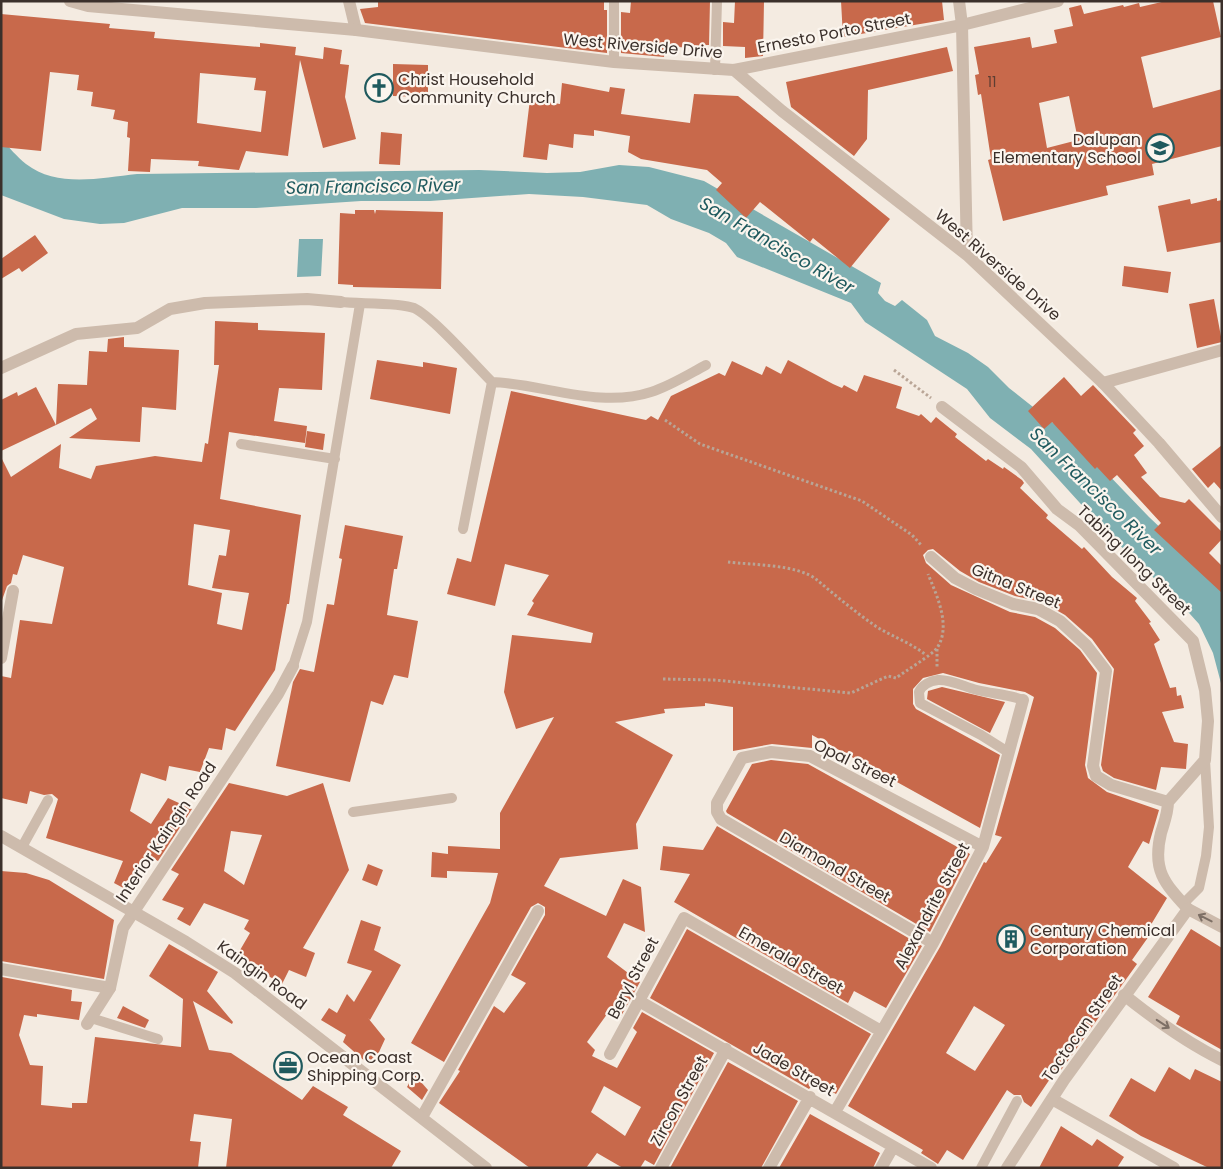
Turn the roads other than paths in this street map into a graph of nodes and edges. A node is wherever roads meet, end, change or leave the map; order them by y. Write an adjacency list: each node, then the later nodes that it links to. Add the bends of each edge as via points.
1 (70, 1): 8 (street, West Riverside Drive, via 88,6)
2 (349, 1): 8 (street)
3 (614, 1): 9 (lane)
4 (717, 1): 10 (lane)
5 (959, 1): 7 (street)
6 (1058, 1): 7 (street, Ernesto Porto Street)
7 (962, 25): 11 (street, Ernesto Porto Street); 12 (street)
8 (356, 30): 9 (street, West Riverside Drive)
9 (614, 62): 10 (street, West Riverside Drive)
10 (715, 70): 11 (street, West Riverside Drive)
11 (734, 70): 12 (street, West Riverside Drive)
12 (967, 255): 19 (street, West Riverside Drive)
13 (341, 302): 14 (lane); 17 (street, via 307,299 205,303 170,309 137,328 76,334)
14 (360, 304): 18 (lane, via 413,308); 22 (lane)
15 (1222, 350): 19 (street)
16 (706, 365): 18 (lane, via 651,392 619,398)
17 (1, 368)
18 (492, 382): 24 (lane)
19 (1103, 383): 23 (street, West Riverside Drive, via 1159,442)
20 (942, 406): 31 (street, Tabing Ilong Street, via 1021,467 1057,509 1080,526 1193,641 1205,690 1208,721)
21 (241, 444): 22 (lane)
22 (335, 459): 28 (lane, via 307,622)
23 (1222, 517)
24 (463, 529)
25 (931, 557): 34 (street, Gitna Street, via 955,578 976,589 1046,613 1086,645 1106,671 1094,766 1096,776 1111,785)
26 (13, 591): 27 (street)
27 (1, 658)
28 (293, 666): 42 (street, Interior Kaingin Road, via 278,694)
29 (1023, 700): 30 (street, Alexandrite Street); 30 (lane, via 938,680 921,688 918,698 920,703)
30 (1008, 752): 39 (street, Alexandrite Street)
31 (1205, 760): 34 (street); 40 (lane, via 1209,828 1206,856 1199,888)
32 (452, 798): 35 (lane)
33 (48, 800): 38 (lane)
34 (1168, 802): 40 (street, via 1157,866 1168,887)
35 (353, 812)
36 (721, 819): 39 (street, Opal Street, via 716,812 717,803 742,758 771,752 810,756); 45 (street, Diamond Street)
37 (1, 836): 38 (street, Kaingin Road)
38 (22, 847): 42 (street, Kaingin Road)
39 (983, 847): 45 (street, Alexandrite Street)
40 (1185, 906): 44 (street, one-way to 40); 48 (street, Toctocan Street)
41 (538, 911): 60 (street)
42 (132, 912): 47 (street, Interior Kaingin Road, via 120,937); 60 (street, Kaingin Road, via 235,973)
43 (684, 918): 49 (street, Beryl Street); 51 (street, Emerald Street)
44 (1222, 927)
45 (933, 943): 51 (street, Alexandrite Street)
46 (1, 968): 47 (street)
47 (110, 988): 50 (street, Interior Kaingin Road)
48 (1124, 995): 55 (street, one-way to 55, via 1206,1053); 57 (street, Toctocan Street)
49 (639, 1001): 53 (street, Jade Street); 54 (street, Beryl Street)
50 (89, 1021): 52 (lane)
51 (881, 1031): 59 (street, Alexandrite Street)
52 (158, 1039)
53 (726, 1049): 56 (street, Jade Street); 63 (street, Zircon Street)
54 (610, 1054)
55 (1222, 1060)
56 (810, 1097): 59 (street, Jade Street); 64 (street)
57 (1052, 1099): 68 (street, Toctocan Street); 69 (street)
58 (1017, 1101): 67 (lane)
59 (835, 1112): 61 (street, Jade Street)
60 (422, 1117): 62 (street, Kaingin Road)
61 (893, 1147): 65 (street); 66 (street, Jade Street)
62 (486, 1168)
63 (661, 1168)
64 (769, 1168)
65 (881, 1168)
66 (931, 1168)
67 (981, 1168)
68 (1007, 1168)
69 (1174, 1168)

